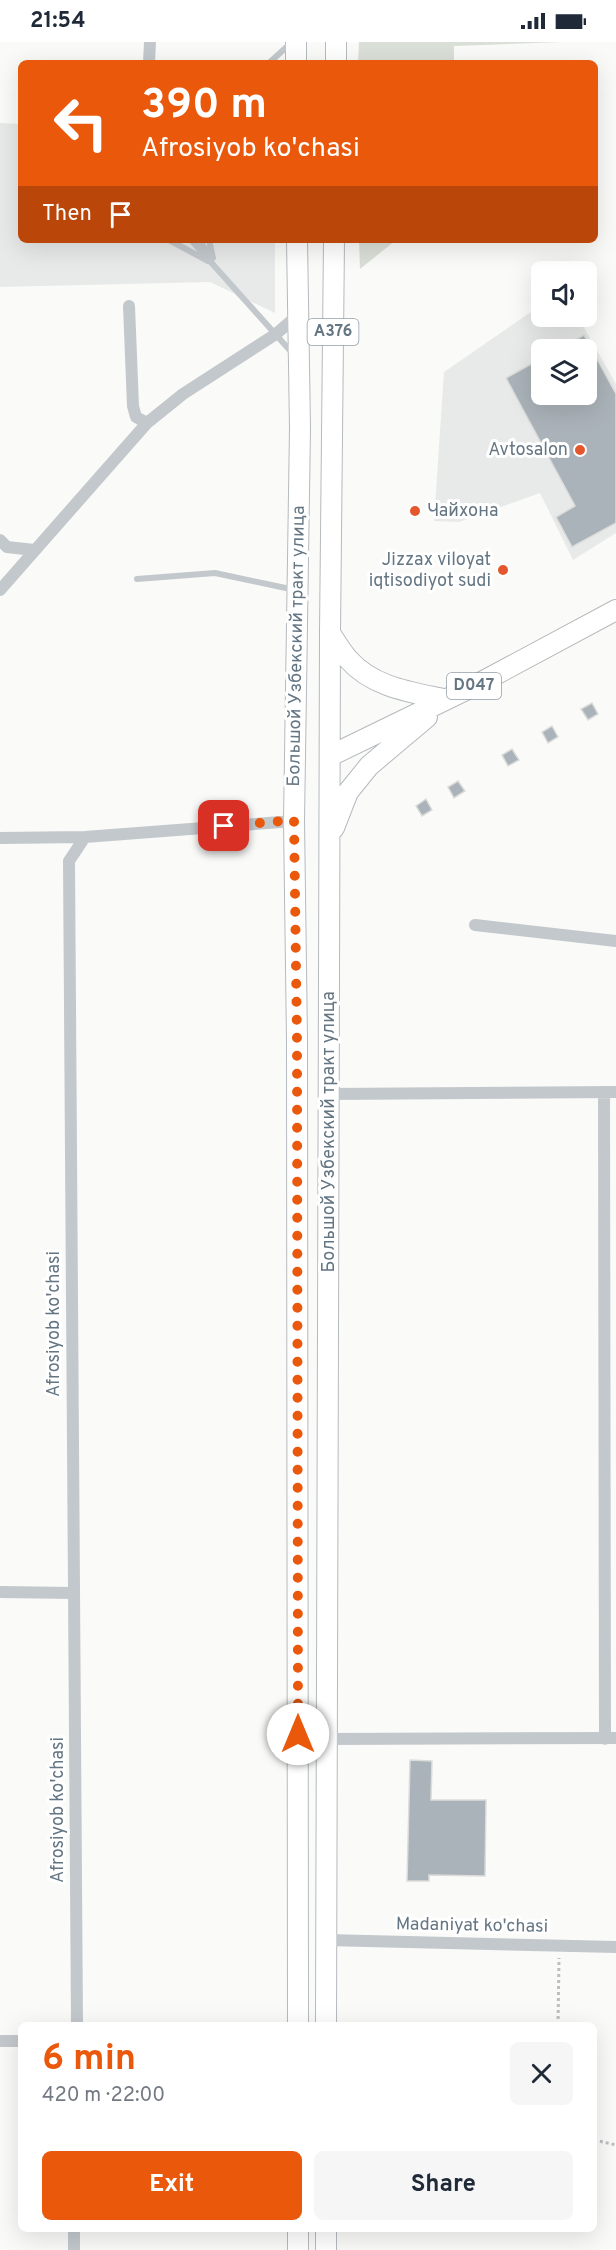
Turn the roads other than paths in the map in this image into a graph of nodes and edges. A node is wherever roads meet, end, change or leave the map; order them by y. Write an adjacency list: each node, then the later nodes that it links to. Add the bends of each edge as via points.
1 (150, 42): 4 (street)
2 (294, 42): 5 (lane); 6 (main road)
3 (336, 42): 7 (main road)
4 (149, 60)
5 (273, 60)
6 (296, 60)
7 (336, 60)
8 (174, 243): 16 (lane)
9 (181, 243): 16 (lane)
10 (188, 243): 16 (lane)
11 (194, 243): 16 (lane)
12 (200, 243): 16 (lane)
13 (208, 243): 16 (lane)
14 (297, 243): 18 (main road, Большой Узбекский тракт улица)
15 (334, 243): 28 (main road, Большой Узбекский тракт улица / A376)
16 (214, 265): 19 (lane)
17 (129, 306): 21 (street, via 133,406 136,417)
18 (298, 315): 19 (street); 20 (main road, Большой Узбекский тракт улица)
19 (276, 334): 20 (lane); 21 (street, via 183,394)
20 (299, 360): 26 (main road, Большой Узбекский тракт улица)
21 (147, 423): 23 (street)
22 (0, 540): 23 (street, via 7,547)
23 (34, 550): 25 (street)
24 (137, 579): 26 (lane, via 215,573)
25 (0, 590)
26 (298, 591): 31 (main road, Большой Узбекский тракт улица)
27 (616, 610): 29 (main road, D047)
28 (330, 633): 29 (main road, D047, via 349,661 368,676 396,689); 30 (main road, Большой Узбекский тракт улица / A376)
29 (452, 695): 30 (main road, D047); 34 (main road, D047, via 369,766 348,792)
30 (330, 756): 34 (main road, Большой Узбекский тракт улица / A376)
31 (294, 820): 32 (street); 46 (main road, Большой Узбекский тракт улица)
32 (85, 837): 33 (street); 40 (street, Afrosiyob ko'chasi, via 69,861)
33 (0, 838)
34 (330, 839): 38 (main road, Большой Узбекский тракт улица / A376)
35 (475, 925): 36 (street)
36 (616, 940)
37 (610, 1092): 38 (street); 42 (street)
38 (329, 1094): 41 (main road, Большой Узбекский тракт улица / A376)
39 (0, 1592): 40 (street)
40 (74, 1593): 45 (street, Afrosiyob ko'chasi)
41 (327, 1739): 42 (street); 43 (main road, Большой Узбекский тракт улица / A376)
42 (611, 1739)
43 (326, 1940): 44 (street, Madaniyat ko'chasi); 47 (main road, Большой Узбекский тракт улица / A376)
44 (616, 1947)
45 (77, 2022)
46 (298, 2022)
47 (326, 2022)
48 (0, 2042): 49 (street)
49 (18, 2042)
50 (74, 2232): 53 (street)
51 (298, 2232): 54 (main road)
52 (326, 2232): 55 (main road)
53 (74, 2250)
54 (298, 2250)
55 (326, 2250)

